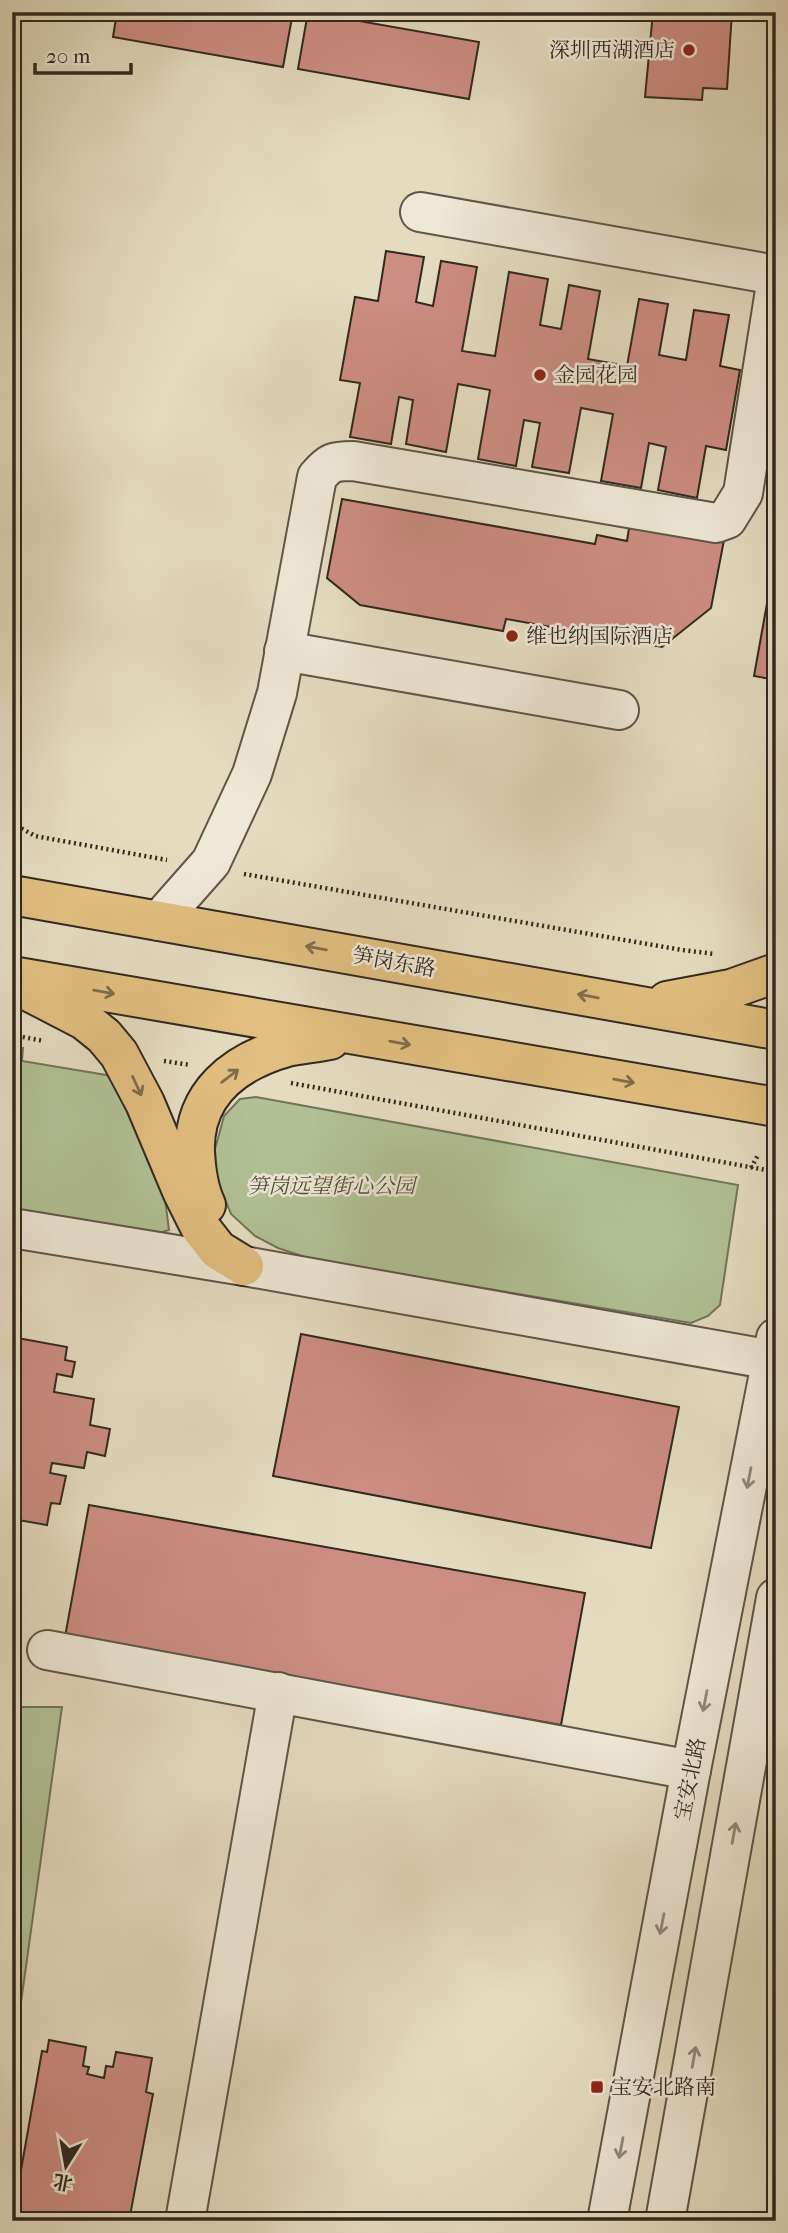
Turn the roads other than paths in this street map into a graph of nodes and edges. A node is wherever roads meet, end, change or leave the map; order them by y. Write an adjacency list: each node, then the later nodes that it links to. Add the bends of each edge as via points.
1 (420, 212): 2 (street)
2 (776, 275)
3 (776, 284): 4 (street, via 743,493 727,519 716,523 335,461 317,477)
4 (284, 651): 5 (street); 9 (street, via 276,693 246,786 211,862)
5 (619, 710)
6 (12, 871): 8 (main road)
7 (12, 895): 8 (main road, 笋岗东路)
8 (60, 904): 9 (main road, 笋岗东路)
9 (159, 921): 13 (main road, 笋岗东路, one-way to 9)
10 (776, 972): 13 (main road, via 732,989)
11 (12, 976): 15 (main road, one-way to 15)
12 (12, 983): 18 (main road, one-way to 18, via 84,1020 119,1054 200,1227 218,1250)
13 (635, 1004): 14 (main road, 笋岗东路)
14 (776, 1030)
15 (356, 1036): 16 (main road, one-way to 16); 18 (main road, one-way to 15, via 214,1224 197,1179 195,1135 201,1111 213,1089 250,1062 287,1048)
16 (776, 1107)
17 (12, 1228): 18 (street)
18 (244, 1266): 19 (street)
19 (774, 1349): 24 (street, 宝安北路, one-way to 24)
20 (776, 1598): 23 (street)
21 (47, 1650): 22 (street)
22 (278, 1692): 24 (street); 25 (street)
23 (765, 1714): 27 (street, one-way to 23)
24 (691, 1770): 26 (street, 宝安北路, one-way to 26)
25 (185, 2221)
26 (607, 2221)
27 (665, 2221)

